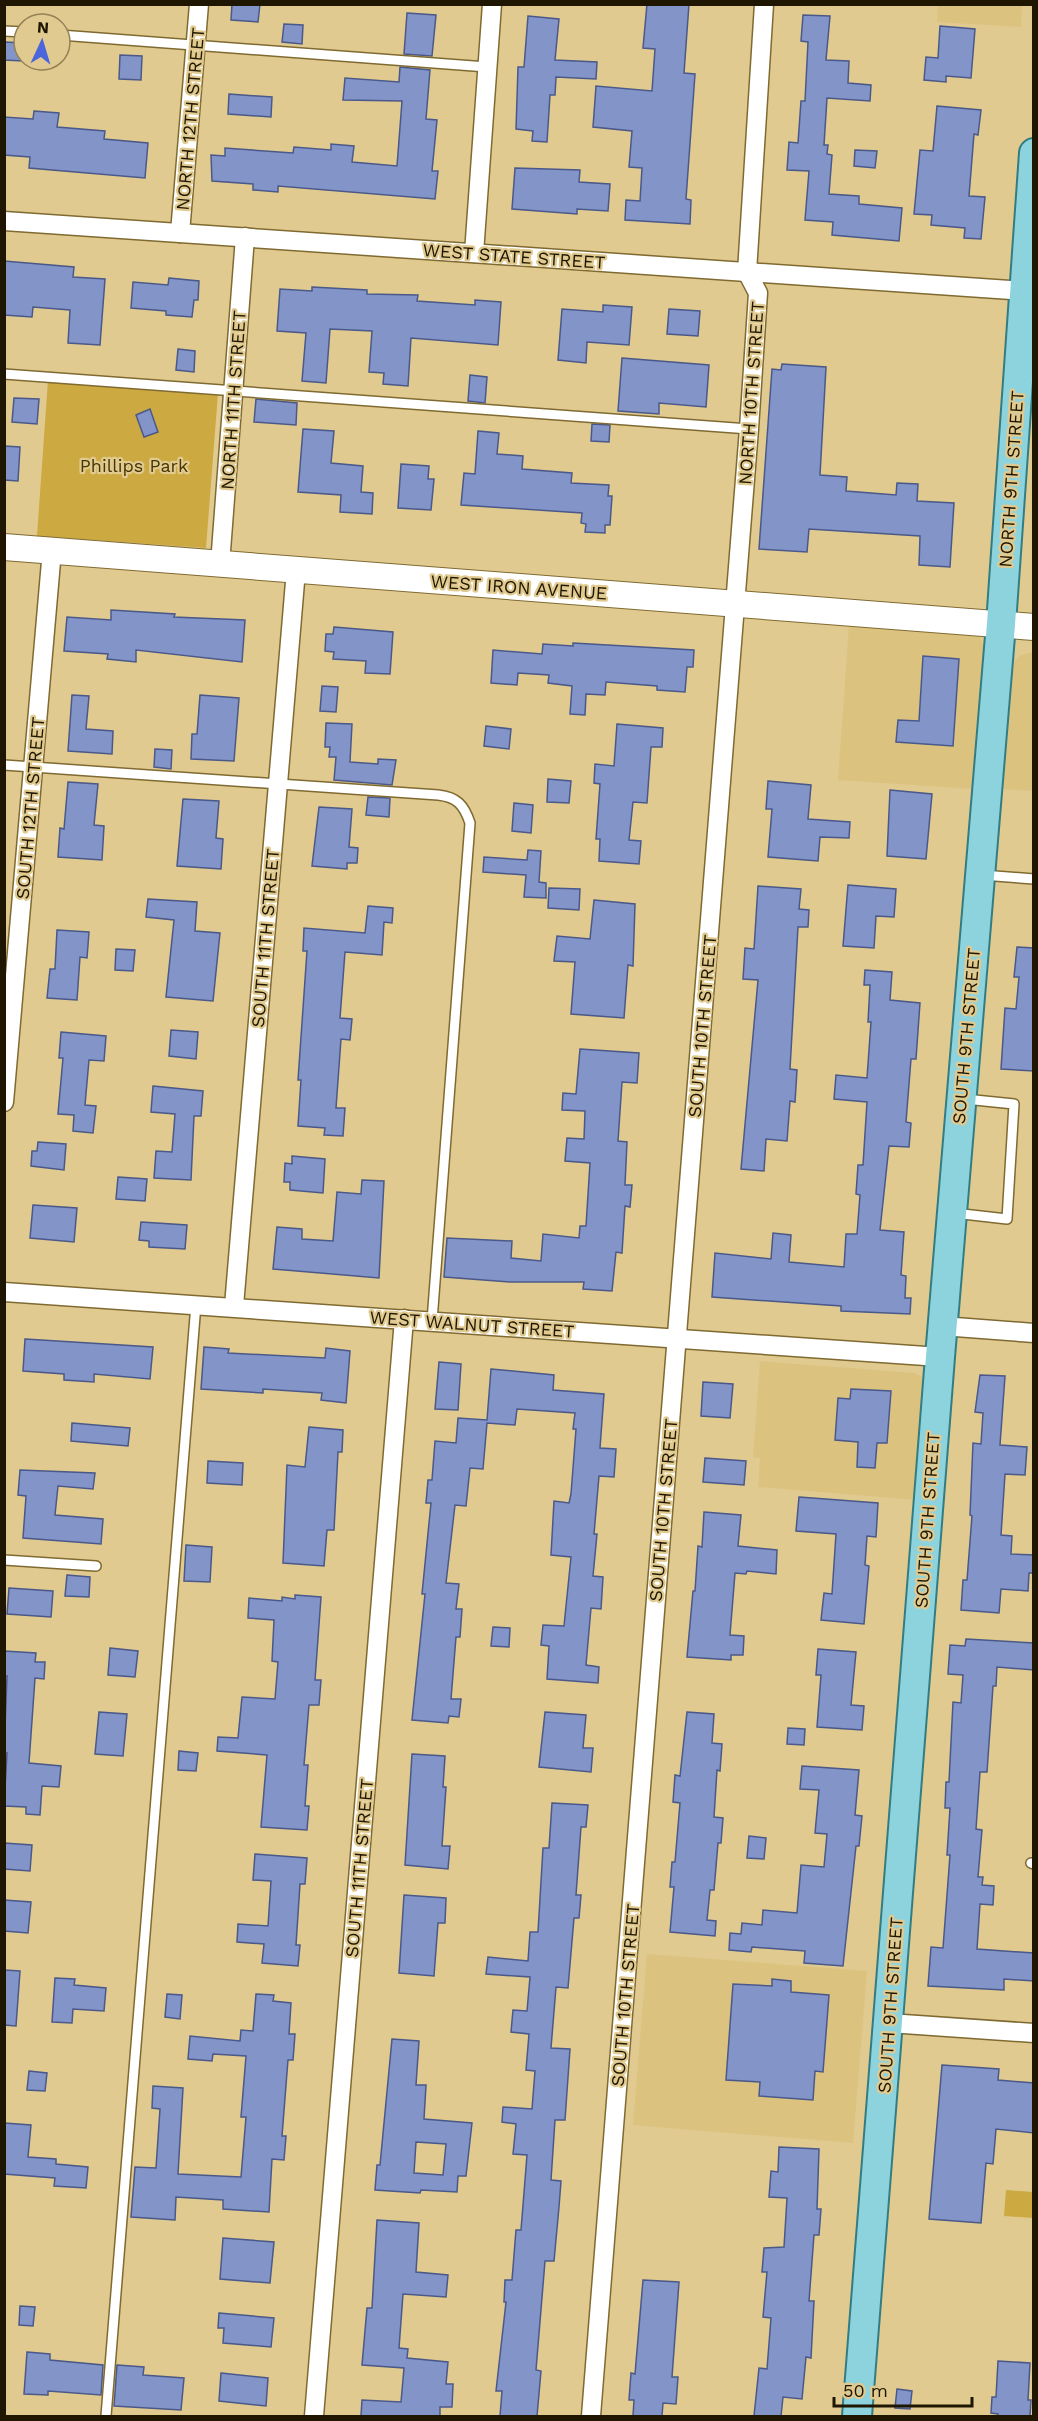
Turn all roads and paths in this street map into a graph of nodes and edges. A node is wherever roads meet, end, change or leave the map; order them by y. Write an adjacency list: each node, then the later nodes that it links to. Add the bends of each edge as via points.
1 (199, 4): 5 (street, NORTH 12TH STREET)
2 (492, 4): 6 (street)
3 (764, 4): 12 (street, NORTH 10TH STREET)
4 (72, 36): 5 (lane)
5 (196, 45): 6 (lane); 9 (street, NORTH 12TH STREET)
6 (487, 67): 11 (street)
7 (1034, 153): 13 (main road, NORTH 9TH STREET)
8 (4, 221): 9 (street, WEST STATE STREET)
9 (180, 233): 10 (street, WEST STATE STREET)
10 (245, 237): 11 (street, WEST STATE STREET); 15 (street, NORTH 11TH STREET)
11 (474, 254): 12 (street, WEST STATE STREET)
12 (747, 272): 13 (street, WEST STATE STREET); 16 (street, NORTH 10TH STREET, via 759,293)
13 (1023, 291): 22 (main road, NORTH 9TH STREET)
14 (4, 374): 15 (lane)
15 (234, 391): 16 (lane); 19 (street, NORTH 11TH STREET)
16 (749, 429): 21 (street, NORTH 10TH STREET)
17 (4, 547): 18 (street, WEST IRON AVENUE)
18 (52, 550): 19 (street, WEST IRON AVENUE); 25 (street, SOUTH 12TH STREET)
19 (220, 564): 20 (street, WEST IRON AVENUE)
20 (296, 570): 21 (street, WEST IRON AVENUE); 26 (street, SOUTH 11TH STREET)
21 (736, 604): 22 (street, WEST IRON AVENUE); 40 (street, SOUTH 10TH STREET)
22 (1001, 624): 23 (street, WEST IRON AVENUE); 27 (main road, SOUTH 9TH STREET)
23 (1034, 627)
24 (4, 765): 25 (lane)
25 (33, 768): 26 (lane); 29 (street, SOUTH 12TH STREET)
26 (278, 784): 35 (street, SOUTH 11TH STREET); 37 (lane, via 452,797 465,808 470,823)
27 (980, 874): 28 (lane); 30 (main road, SOUTH 9TH STREET)
28 (1034, 879)
29 (12, 930): 31 (street, SOUTH 12TH STREET)
30 (961, 1099): 32 (main road, SOUTH 9TH STREET); 32 (lane, via 1014,1104 1007,1219)
31 (4, 1102)
32 (952, 1213): 38 (main road, SOUTH 9TH STREET)
33 (4, 1292): 34 (street, WEST WALNUT STREET)
34 (196, 1304): 35 (street, WEST WALNUT STREET); 46 (lane)
35 (234, 1306): 36 (street, WEST WALNUT STREET)
36 (404, 1319): 37 (street, WEST WALNUT STREET); 47 (street, SOUTH 11TH STREET)
37 (432, 1321): 40 (street, WEST WALNUT STREET)
38 (942, 1326): 39 (street); 41 (main road, SOUTH 9TH STREET)
39 (1034, 1333)
40 (676, 1339): 41 (street, WEST WALNUT STREET); 48 (street, SOUTH 10TH STREET)
41 (940, 1357): 44 (main road, SOUTH 9TH STREET)
42 (4, 1560): 43 (lane)
43 (96, 1566)
44 (889, 2023): 45 (street); 49 (main road, SOUTH 9TH STREET)
45 (1034, 2033)
46 (106, 2416)
47 (314, 2416)
48 (591, 2416)
49 (857, 2416)

